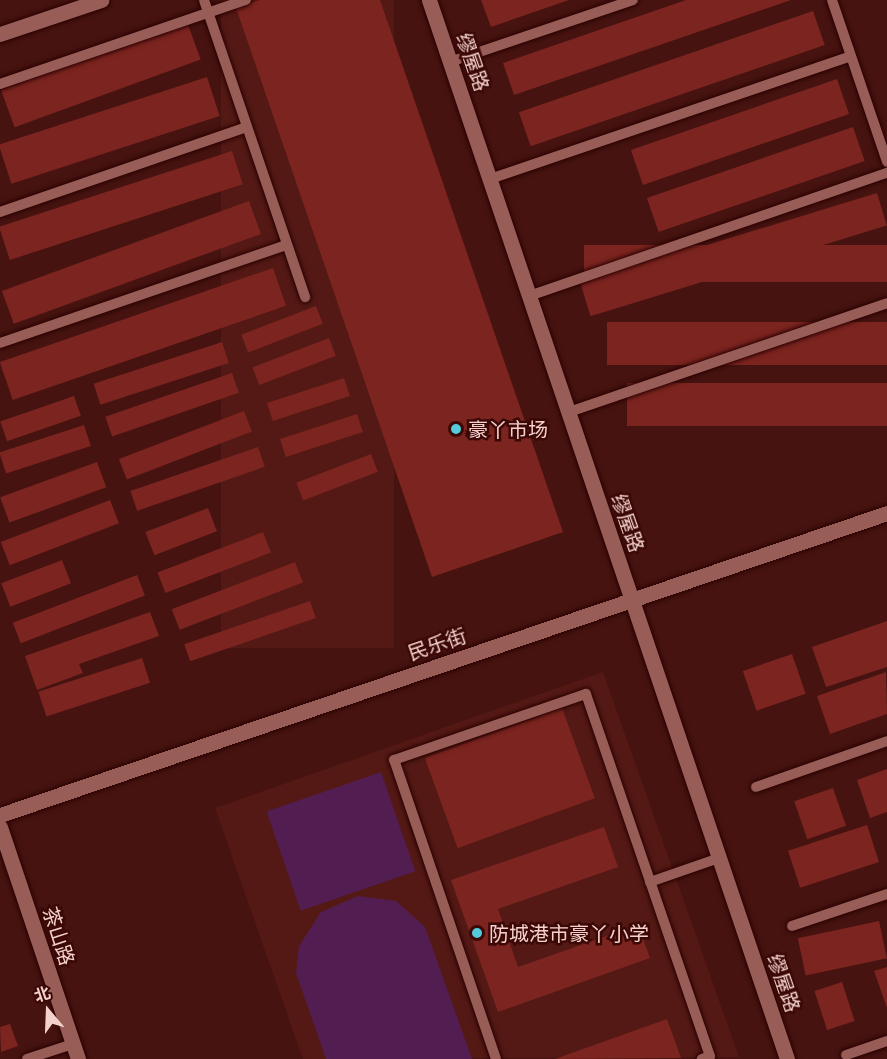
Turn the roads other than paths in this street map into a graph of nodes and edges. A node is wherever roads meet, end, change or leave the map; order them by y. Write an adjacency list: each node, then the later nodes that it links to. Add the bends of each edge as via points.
1 (101, 0): 8 (street)
2 (204, 0): 7 (lane)
3 (246, 0): 7 (lane)
4 (429, 0): 10 (street, 缪屋路)
5 (633, 0): 10 (lane)
6 (832, 0): 9 (lane)
7 (208, 13): 11 (lane); 12 (lane)
8 (0, 34)
9 (851, 56): 13 (lane); 15 (lane)
10 (450, 62): 15 (street, 缪屋路)
11 (0, 84)
12 (247, 127): 16 (lane); 17 (lane)
13 (887, 162)
14 (887, 174): 18 (lane)
15 (490, 179): 18 (street, 缪屋路)
16 (0, 212)
17 (287, 245): 19 (lane); 21 (lane)
18 (529, 296): 22 (street, 缪屋路)
19 (305, 297)
20 (887, 303): 22 (lane)
21 (0, 343)
22 (569, 412): 24 (street, 缪屋路)
23 (887, 513): 24 (street, 民乐街)
24 (632, 600): 27 (street, 民乐街); 29 (street, 缪屋路)
25 (887, 741): 26 (lane)
26 (756, 786)
27 (0, 815)
28 (0, 827): 34 (street, 茶山路)
29 (719, 858): 30 (lane); 40 (street, 缪屋路)
30 (650, 882): 38 (lane, via 586,694 394,760); 39 (lane, via 710,1056)
31 (887, 894): 32 (lane)
32 (792, 926)
33 (887, 1041): 35 (lane)
34 (73, 1044): 36 (lane); 37 (street, 茶山路)
35 (846, 1055)
36 (27, 1059)
37 (78, 1059)
38 (496, 1059)
39 (702, 1059)
40 (788, 1059)

